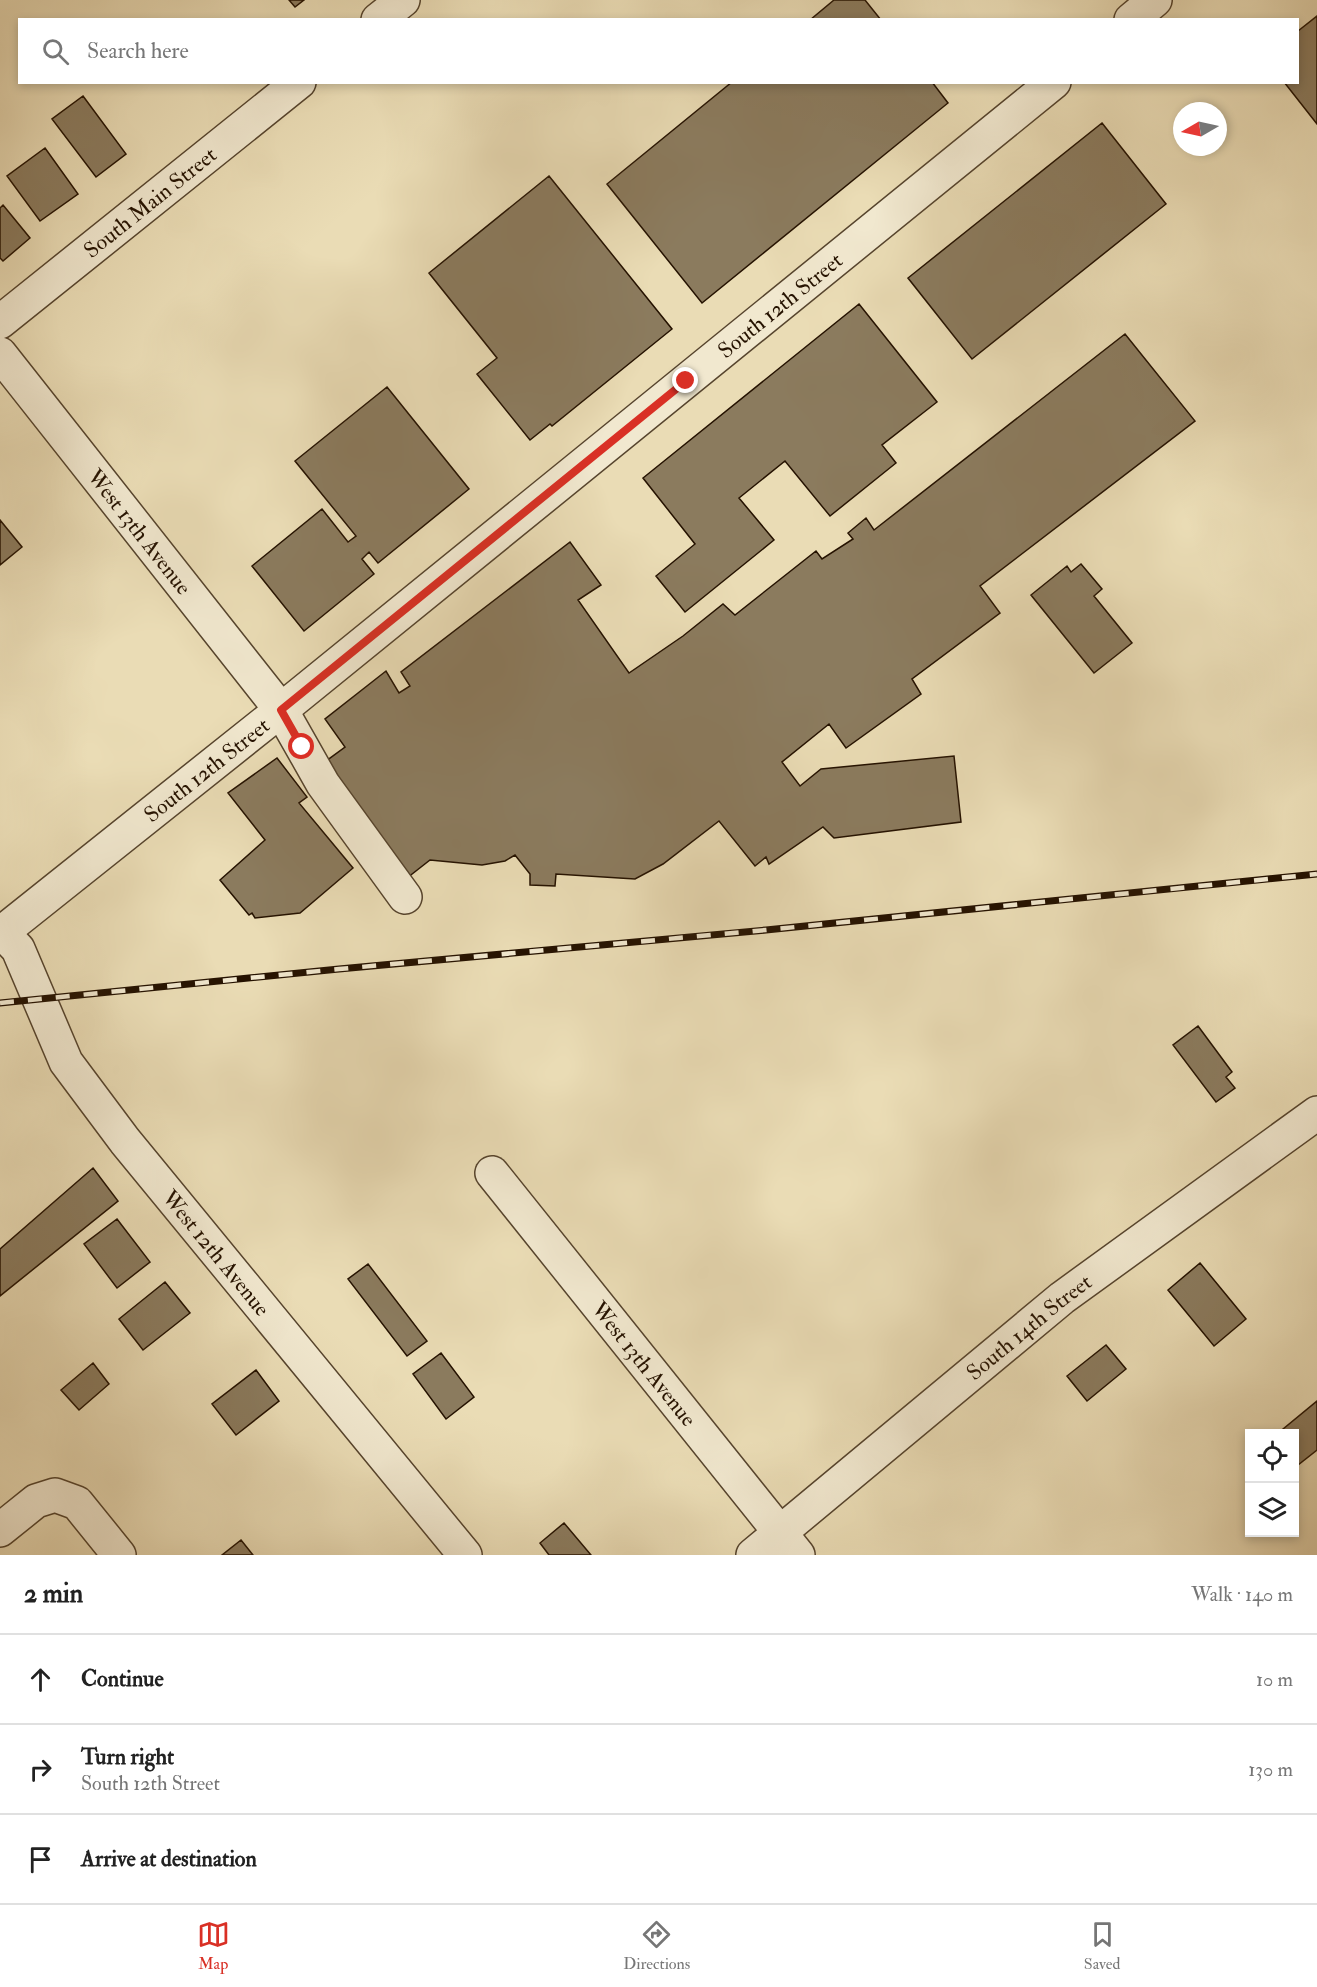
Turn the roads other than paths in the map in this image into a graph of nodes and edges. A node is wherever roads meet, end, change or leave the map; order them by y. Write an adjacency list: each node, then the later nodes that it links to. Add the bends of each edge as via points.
1 (403, 0): 3 (street)
2 (1155, 0): 4 (street)
3 (380, 18)
4 (1133, 18)
5 (297, 84): 7 (street, South Main Street)
6 (1051, 84): 9 (street, South 12th Street)
7 (0, 322)
8 (0, 354): 9 (street, West 13th Avenue)
9 (281, 710): 10 (street, West 13th Avenue, via 323,784); 11 (street, South 12th Street)
10 (405, 897)
11 (1, 932): 17 (street, West 12th Avenue, via 18,949 72,1071)
12 (1317, 1113): 15 (street, South 14th Street, via 1062,1298)
13 (492, 1173): 15 (street, West 13th Avenue)
14 (0, 1530): 16 (street, via 36,1501 55,1494 77,1503)
15 (789, 1544): 18 (street, South 14th Street)
16 (119, 1555)
17 (465, 1555)
18 (753, 1555)

